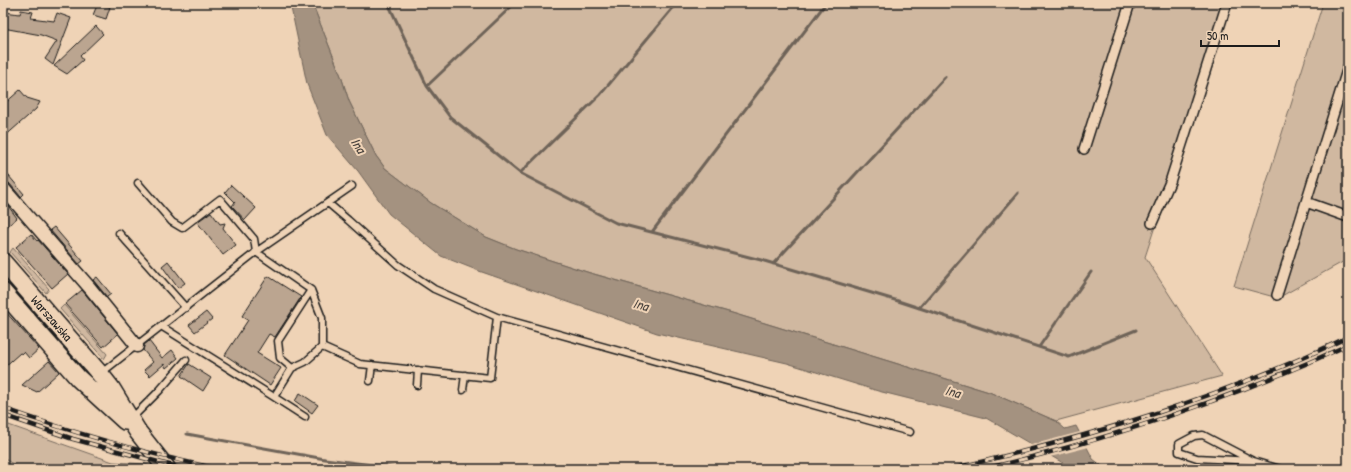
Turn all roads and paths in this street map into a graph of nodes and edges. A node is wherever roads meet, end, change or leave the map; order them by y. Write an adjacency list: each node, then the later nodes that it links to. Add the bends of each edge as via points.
1 (1130, 3): 4 (street)
2 (1227, 3): 11 (street, via 1170,182)
3 (1348, 67): 8 (street)
4 (1084, 149)
5 (138, 183): 13 (lane, via 172,222 182,228 220,199 254,240)
6 (352, 186): 9 (lane)
7 (3, 188): 21 (street)
8 (1306, 202): 10 (street); 17 (street)
9 (328, 203): 13 (lane); 19 (lane, via 398,265 434,289)
10 (1348, 217)
11 (1152, 223)
12 (119, 233): 18 (lane)
13 (256, 252): 15 (lane); 18 (lane)
14 (3, 262): 27 (main road, Warszawska)
15 (311, 290): 22 (lane, via 322,318); 25 (lane, via 278,341 280,358)
16 (3, 292): 29 (main road, Warszawska)
17 (1277, 295)
18 (186, 308): 20 (lane)
19 (497, 316): 28 (lane, via 490,378); 36 (lane)
20 (162, 326): 21 (lane); 33 (lane)
21 (138, 346): 27 (lane)
22 (322, 347): 24 (lane, via 360,364); 25 (lane, via 305,362)
23 (186, 360): 35 (lane, via 159,391)
24 (372, 365): 26 (lane); 30 (lane)
25 (292, 368): 33 (lane)
26 (418, 370): 28 (lane); 31 (lane)
27 (100, 374): 29 (main road, via 88,382); 35 (main road, Warszawska)
28 (465, 375): 32 (lane)
29 (78, 378): 35 (main road, Warszawska)
30 (370, 381)
31 (417, 385)
32 (463, 390)
33 (274, 397): 34 (lane)
34 (305, 417)
35 (134, 426): 38 (main road, Warszawska)
36 (910, 432)
37 (1253, 461): 37 (lane, via 1203,435 1194,436 1179,444 1179,452 1197,458); 39 (lane)
38 (167, 469)
39 (1280, 469)

